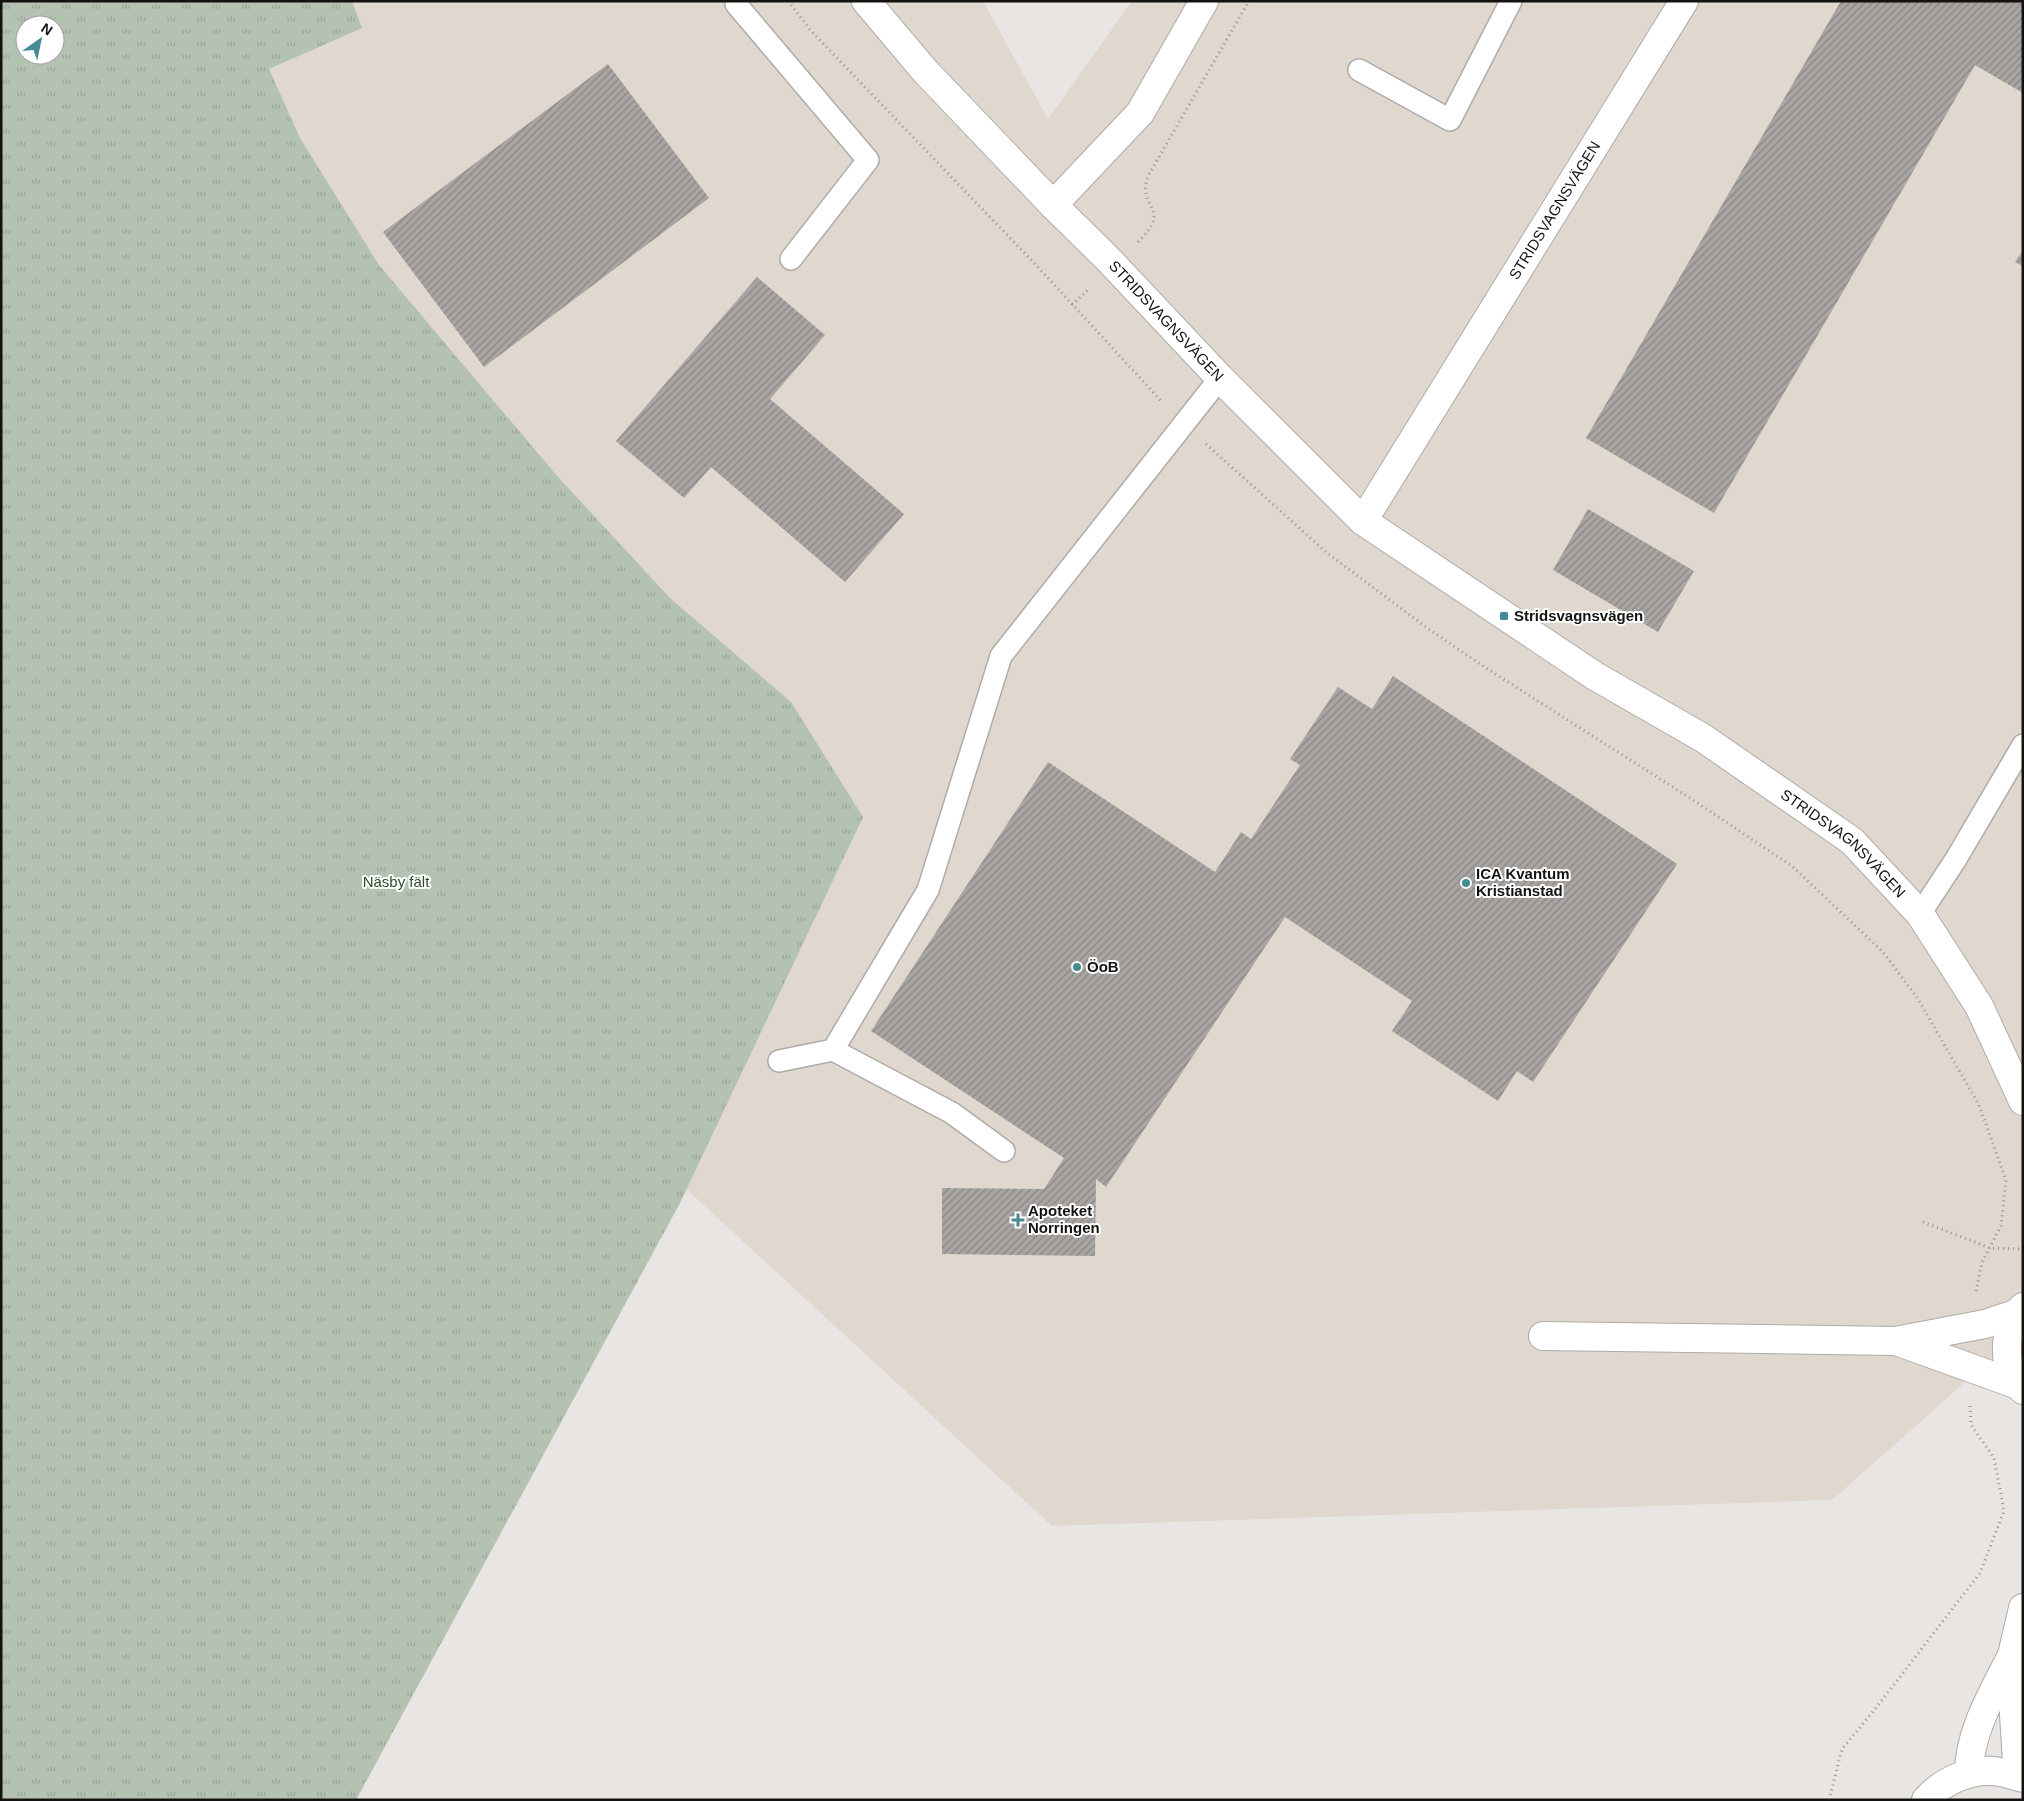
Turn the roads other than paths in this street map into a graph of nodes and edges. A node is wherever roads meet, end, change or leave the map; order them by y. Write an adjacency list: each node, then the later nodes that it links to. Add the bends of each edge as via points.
1 (739, 1): 8 (lane, via 736,4 868,160)
2 (866, 1): 7 (street, STRIDSVAGNSVÄGEN, via 925,70)
3 (1204, 1): 7 (street, via 1140,113)
4 (1511, 1): 6 (lane, via 1450,120)
5 (1684, 1): 10 (street, STRIDSVAGNSVÄGEN)
6 (1359, 70)
7 (1053, 205): 9 (street, STRIDSVAGNSVÄGEN)
8 (791, 259)
9 (1220, 378): 10 (street, STRIDSVAGNSVÄGEN); 13 (lane, via 1000,656 928,890)
10 (1363, 521): 12 (street, STRIDSVAGNSVÄGEN, via 1595,676 1703,738 1852,841)
11 (2023, 745): 12 (lane)
12 (1920, 914): 15 (street, STRIDSVAGNSVÄGEN, via 1979,1006)
13 (833, 1050): 14 (lane); 17 (lane, via 952,1113)
14 (779, 1060)
15 (2020, 1097): 16 (street, STRIDSVAGNSVÄGEN)
16 (2023, 1120)
17 (1004, 1151)
18 (2020, 1310): 20 (street, via 1984,1324); 21 (street, via 2010,1330 2006,1349 2009,1368)
19 (1544, 1336): 20 (street)
20 (1895, 1340): 21 (street)
21 (2020, 1388)
22 (2023, 1608): 23 (street)
23 (2013, 1651): 24 (street, via 2018,1762); 25 (street, via 1982,1715 1969,1755)
24 (2023, 1768)
25 (1970, 1773): 26 (street, via 1998,1771); 27 (street, via 1949,1781)
26 (2023, 1778)
27 (1926, 1800)

